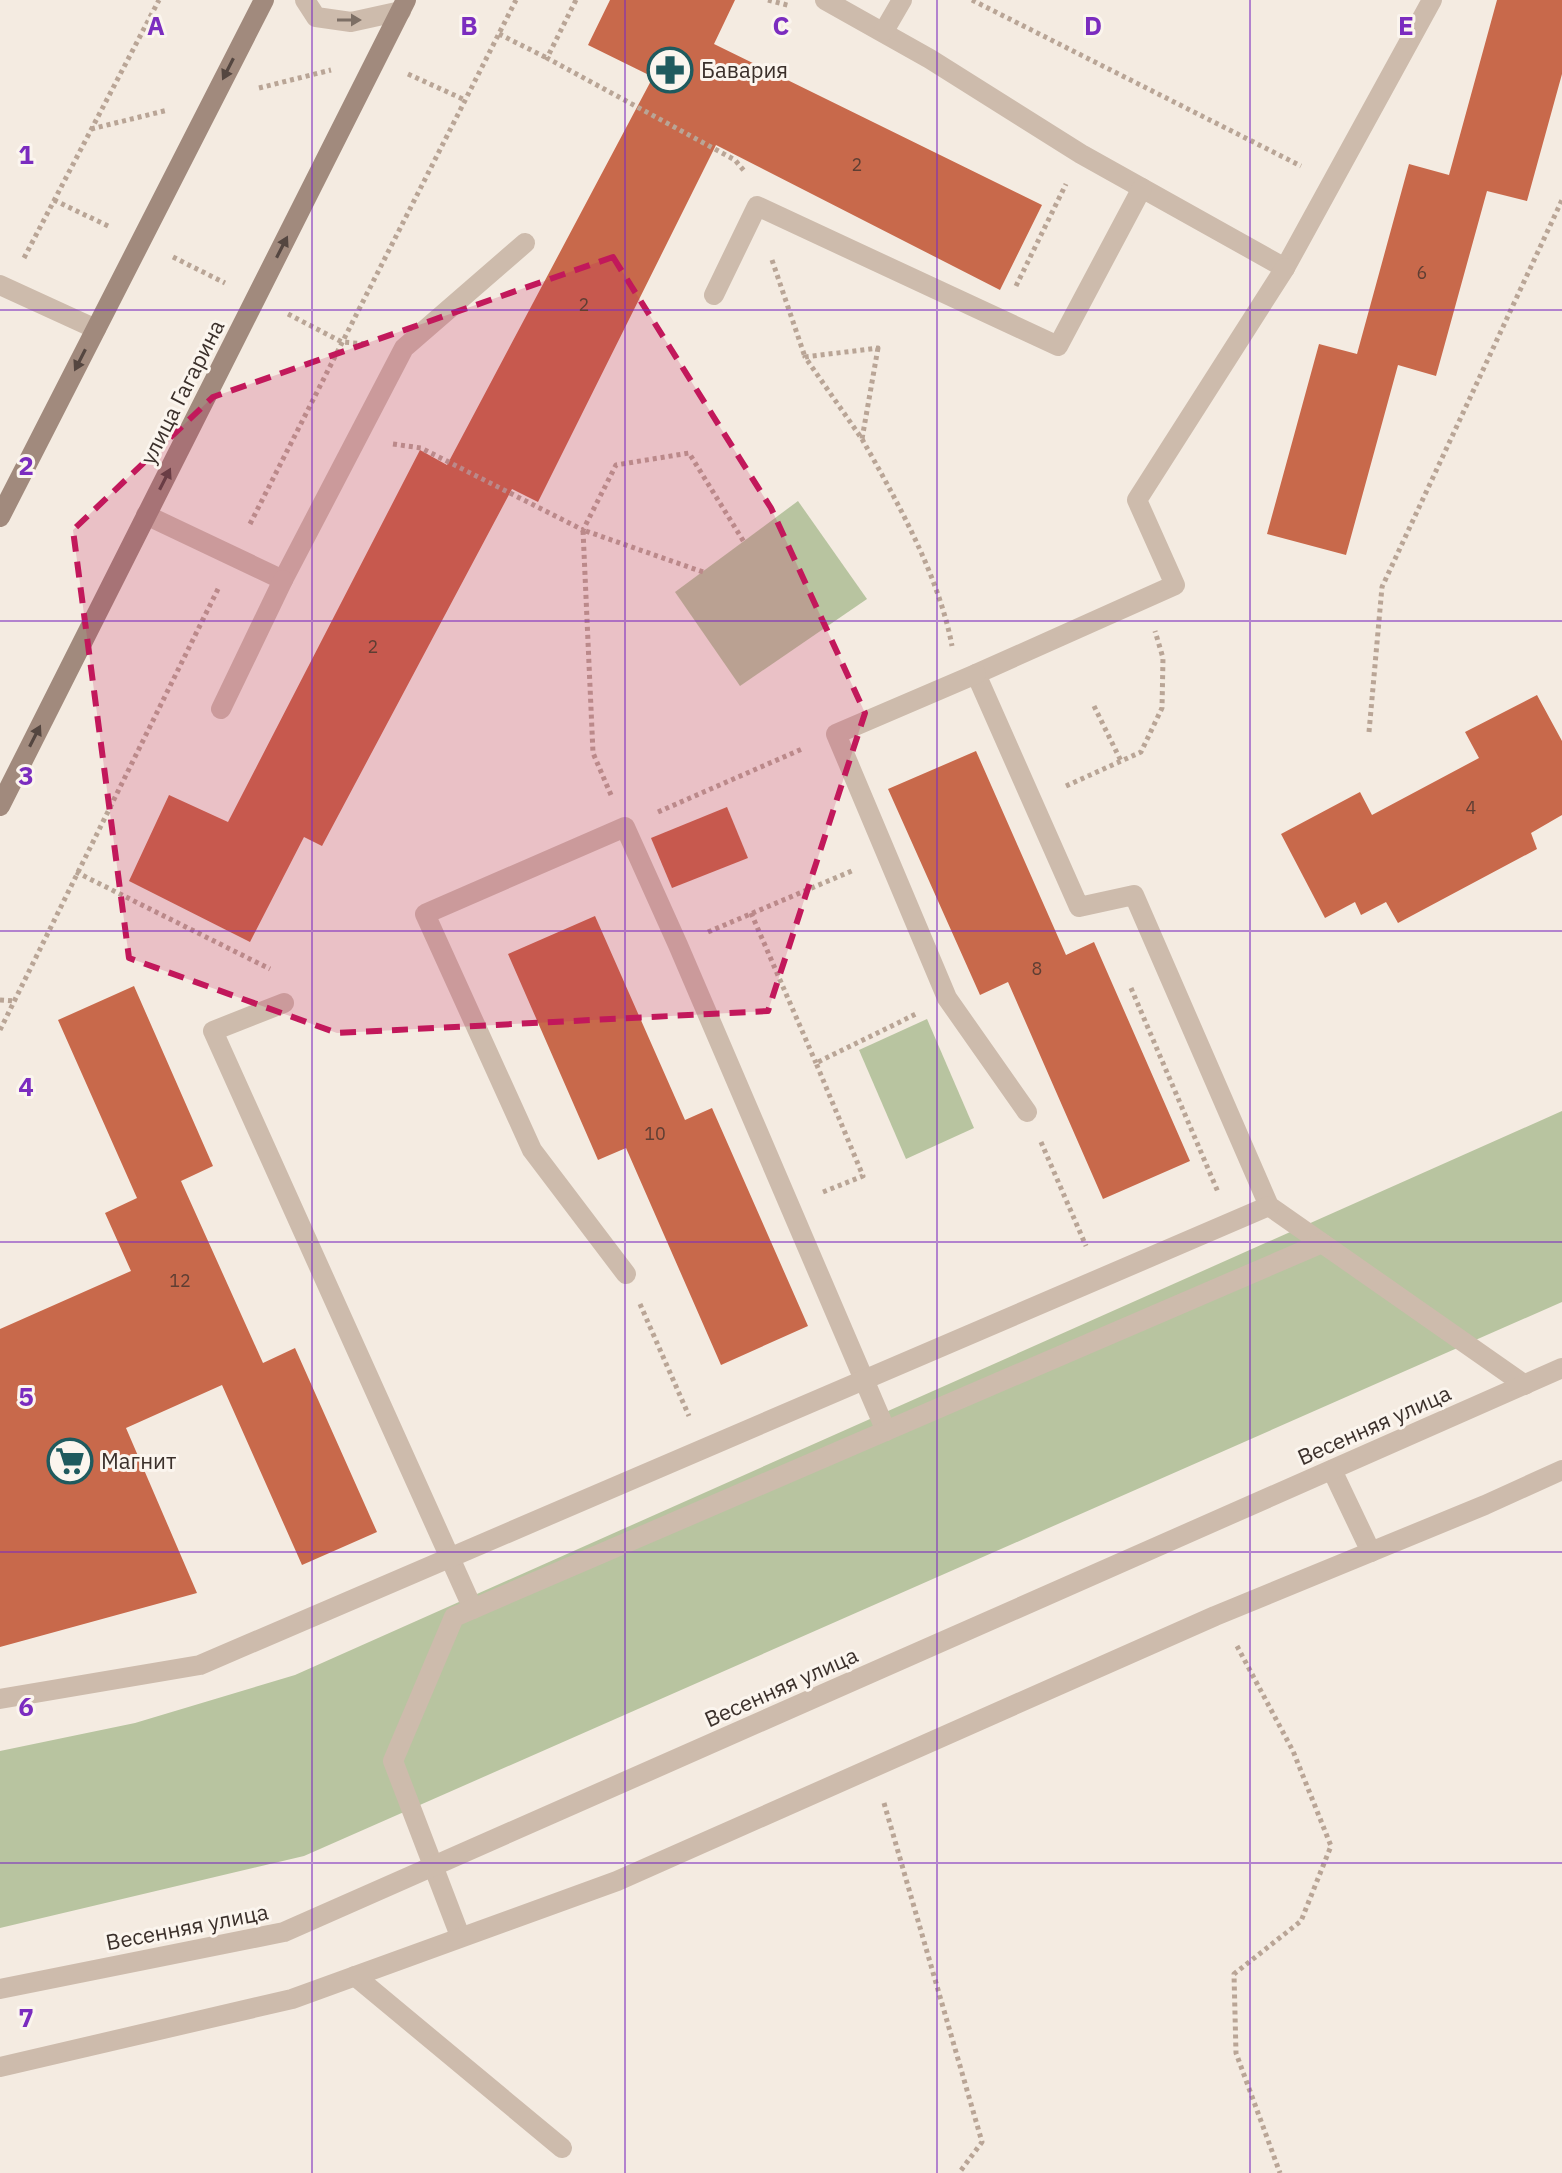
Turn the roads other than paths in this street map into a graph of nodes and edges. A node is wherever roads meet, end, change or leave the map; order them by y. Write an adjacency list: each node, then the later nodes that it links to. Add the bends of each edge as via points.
1 (264, 0): 13 (street, one-way to 13)
2 (305, 0): 6 (street, one-way to 6, via 316,17 351,22)
3 (825, 0): 7 (street)
4 (902, 0): 7 (street)
5 (1432, 0): 10 (street)
6 (404, 5): 14 (street, улица Гагарина, one-way to 6)
7 (884, 31): 8 (street)
8 (1142, 188): 10 (street); 12 (street, via 1058,346 757,206)
9 (525, 243): 16 (street, via 404,348)
10 (1285, 268): 17 (street, via 1137,500 1175,585)
11 (4, 287): 13 (street)
12 (714, 295)
13 (96, 329): 15 (street, one-way to 15)
14 (146, 515): 16 (street); 19 (street, улица Гагарина, one-way to 14)
15 (0, 517)
16 (283, 580): 18 (street)
17 (967, 678): 21 (street, via 836,734 947,998); 22 (street, via 1032,801 1079,907 1134,895)
18 (221, 709)
19 (0, 806)
20 (284, 1003): 32 (street, via 213,1031)
21 (1027, 1112)
22 (1269, 1206): 23 (street); 26 (street)
23 (1322, 1243): 27 (street); 28 (street)
24 (626, 1274): 26 (street, via 532,1150 425,914 625,827)
25 (1562, 1368): 27 (street, Весенняя улица)
26 (864, 1380): 28 (street); 32 (street)
27 (1525, 1385): 29 (street, Весенняя улица)
28 (886, 1431): 33 (street)
29 (1332, 1470): 31 (street); 35 (street, Весенняя улица)
30 (1562, 1470): 31 (street)
31 (1371, 1552): 36 (street, via 617,1881)
32 (453, 1558): 33 (street); 34 (street, via 200,1665)
33 (473, 1609): 35 (street, via 454,1617 393,1761)
34 (0, 1699)
35 (431, 1868): 36 (street); 38 (street, Весенняя улица, via 284,1932)
36 (460, 1936): 37 (street)
37 (355, 1976): 39 (street, via 292,1999); 40 (street)
38 (0, 1989)
39 (0, 2067)
40 (562, 2148)

